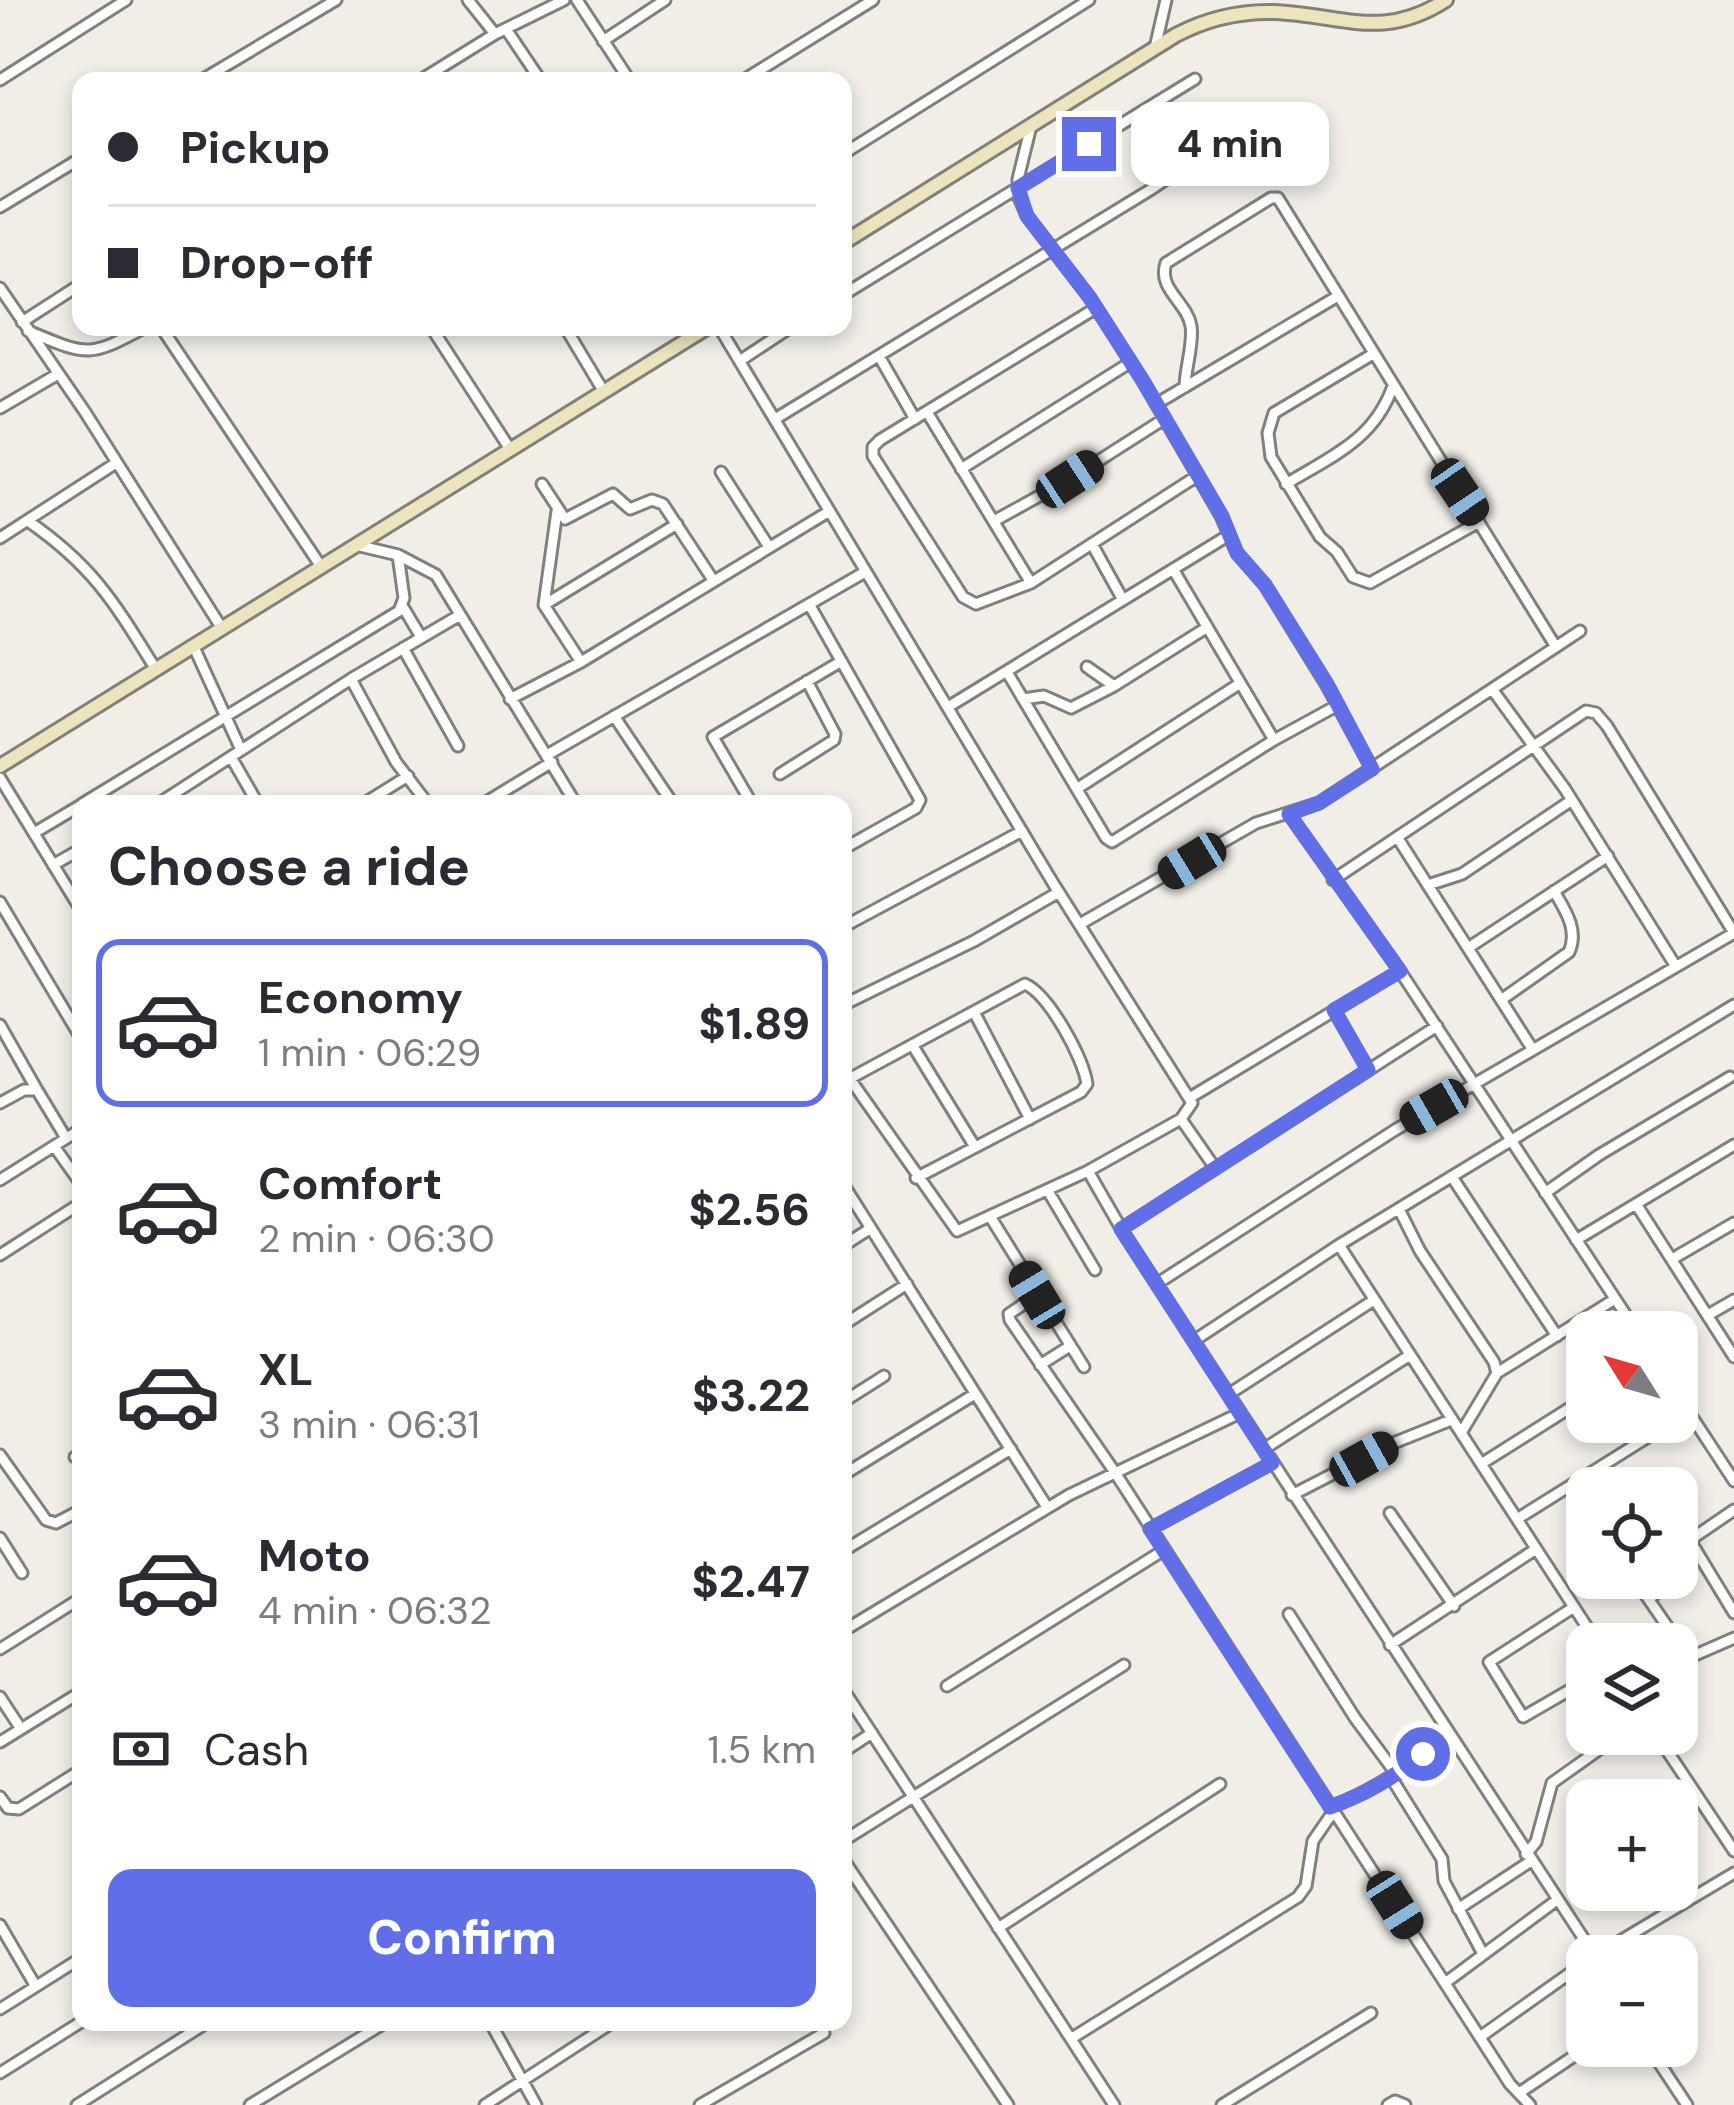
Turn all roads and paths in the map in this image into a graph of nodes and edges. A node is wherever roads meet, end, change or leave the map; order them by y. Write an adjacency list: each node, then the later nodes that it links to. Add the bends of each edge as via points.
1 (126, 0): 20 (street)
2 (336, 0): 14 (street)
3 (469, 0): 11 (street)
4 (564, 0): 11 (street)
5 (577, 0): 12 (street)
6 (665, 0): 12 (street)
7 (872, 0): 18 (street)
8 (1089, 0): 23 (street)
9 (1166, 0): 13 (street)
10 (1446, 0): 13 (street, via 1420,16 1377,25 1276,12 1226,16)
11 (501, 32): 15 (street); 16 (street)
12 (603, 41): 17 (street)
13 (1155, 48): 22 (street)
14 (215, 72)
15 (434, 72)
16 (534, 72)
17 (623, 72)
18 (756, 72)
19 (1195, 79): 25 (street)
20 (0, 80)
21 (1256, 119): 28 (street)
22 (1031, 127): 25 (street); 27 (street)
23 (852, 148)
24 (72, 163): 26 (street)
25 (1018, 188): 28 (street); 30 (street)
26 (0, 207)
27 (852, 237)
28 (1052, 248): 33 (street); 43 (street)
29 (0, 288): 34 (street)
30 (852, 289)
31 (72, 291): 34 (street)
32 (1338, 296): 42 (street); 48 (street); 48 (street, via 1271,198 1162,271 1191,323)
33 (1096, 308): 45 (street); 52 (street)
34 (25, 326): 35 (street, via 78,352 100,352); 46 (street)
35 (129, 336)
36 (167, 336): 75 (street)
37 (437, 336): 56 (street)
38 (571, 336): 49 (street)
39 (690, 336): 49 (street)
40 (725, 336): 44 (street)
41 (777, 336): 44 (street)
42 (1373, 354): 47 (street); 62 (street, via 1274,412 1268,445)
43 (879, 356): 53 (street); 54 (street)
44 (741, 360): 53 (street)
45 (1131, 362): 50 (street); 58 (street)
46 (58, 374): 51 (street); 57 (street)
47 (1393, 386): 62 (street, via 1364,434); 67 (street)
48 (1184, 387): 50 (street)
49 (604, 392): 56 (street)
50 (1156, 404): 55 (street)
51 (0, 408)
52 (927, 412): 54 (street); 58 (street)
53 (775, 419): 64 (street)
54 (915, 419): 79 (street, via 880,440 873,456 963,597 976,604)
55 (1164, 419): 60 (street); 66 (street)
56 (510, 448): 72 (street)
57 (116, 463): 65 (street); 85 (street)
58 (962, 469): 66 (street)
59 (721, 472): 73 (street)
60 (1197, 476): 69 (street); 71 (street)
61 (542, 484): 63 (street)
62 (1286, 484): 67 (street, via 1353,577 1370,583)
63 (557, 509): 68 (street, via 568,519 614,494 630,509 663,504); 82 (street)
64 (828, 512): 73 (street); 77 (street)
65 (28, 521): 70 (street); 95 (street, via 97,577)
66 (994, 521): 79 (street)
67 (1479, 522): 90 (street)
68 (677, 524): 78 (street); 82 (street)
69 (1229, 536): 76 (street); 104 (street)
70 (0, 538)
71 (1092, 544): 79 (street); 80 (street)
72 (353, 545): 74 (street); 75 (street)
73 (769, 547): 78 (street)
74 (398, 555): 83 (street); 84 (street, via 436,575)
75 (320, 565): 85 (street)
76 (1173, 569): 80 (street); 86 (street)
77 (865, 572): 81 (street); 105 (street)
78 (713, 580): 92 (street)
79 (1031, 583)
80 (1123, 600): 96 (street)
81 (809, 604): 93 (street); 107 (street)
82 (544, 605): 92 (street)
83 (403, 607): 88 (street); 106 (street)
84 (460, 615): 88 (street); 102 (street)
85 (221, 627): 89 (street)
86 (1206, 628): 99 (street); 100 (street)
87 (1580, 632): 90 (street)
88 (422, 637): 91 (street)
89 (193, 645): 95 (street); 106 (street)
90 (1556, 647): 101 (street)
91 (404, 648): 97 (street); 109 (street)
92 (580, 662): 102 (street)
93 (840, 662): 98 (street); 134 (street, via 920,804)
94 (1087, 667): 100 (street)
95 (155, 668): 113 (street)
96 (1007, 673): 103 (street); 105 (street)
97 (351, 680): 111 (street); 116 (street)
98 (807, 681): 115 (street, via 836,734); 127 (street, via 713,737)
99 (1239, 684): 108 (street); 118 (street)
100 (1114, 686): 103 (street, via 1071,708 1044,696)
101 (1492, 689): 110 (street); 114 (street)
102 (510, 698): 112 (street)
103 (1023, 699): 118 (street)
104 (1338, 705): 108 (street); 114 (street)
105 (948, 707): 131 (street)
106 (227, 716): 111 (street); 119 (street)
107 (614, 716): 112 (street); 126 (street)
108 (1274, 740): 118 (street, via 1120,840 1106,838)
109 (458, 746)
110 (1533, 746): 128 (street); 133 (street); 146 (street, via 1586,711 1596,713)
111 (236, 753): 120 (street); 121 (street)
112 (550, 759): 124 (street); 125 (street)
113 (0, 766)
114 (1372, 769): 130 (street)
115 (780, 774)
116 (408, 776): 122 (street); 123 (street)
117 (0, 778): 132 (street)
118 (1078, 788)
119 (97, 795)
120 (174, 795)
121 (254, 795)
122 (377, 795)
123 (422, 795)
124 (496, 795)
125 (571, 795)
126 (667, 795)
127 (747, 795)
128 (1572, 800): 136 (street); 139 (street, via 1462,874)
129 (72, 810): 132 (street)
130 (1289, 814): 138 (street); 145 (street, via 1256,824)
131 (1022, 831): 141 (street); 144 (street)
132 (34, 832): 137 (street)
133 (1397, 837): 138 (street); 139 (street)
134 (852, 844)
135 (72, 854): 137 (street)
136 (1608, 856): 140 (street); 148 (street)
137 (53, 865): 142 (street)
138 (1333, 880): 149 (street)
139 (1427, 884): 147 (street)
140 (1554, 891): 147 (street); 150 (street, via 1569,917 1569,952)
141 (1059, 892): 145 (street); 151 (street)
142 (72, 896)
143 (0, 902): 155 (street)
144 (852, 922)
145 (1080, 924): 166 (street)
146 (1734, 933): 148 (street)
147 (1468, 948): 150 (street)
148 (1675, 965): 159 (street)
149 (1400, 971): 153 (street); 157 (street)
150 (1501, 1000): 159 (street)
151 (852, 1001)
152 (1734, 1005): 172 (street)
153 (1334, 1010): 160 (street); 166 (street)
154 (974, 1012): 158 (street); 168 (street); 168 (street, via 1032,986 1081,1060 1081,1092)
155 (72, 1023)
156 (0, 1025): 165 (street)
157 (1436, 1027): 160 (street); 164 (street)
158 (913, 1046): 161 (street); 175 (street)
159 (1533, 1050): 164 (street)
160 (1368, 1070): 176 (street)
161 (852, 1071)
162 (1730, 1077): 183 (street)
163 (852, 1083): 180 (street)
164 (1473, 1084): 172 (street); 198 (street)
165 (37, 1090): 167 (street); 171 (street)
166 (1191, 1097): 169 (street)
167 (0, 1103)
168 (1030, 1119): 175 (street)
169 (1181, 1119): 176 (street); 178 (street)
170 (72, 1134): 171 (street)
171 (66, 1138): 174 (street)
172 (1509, 1142): 179 (street); 183 (street)
173 (1734, 1145): 185 (street)
174 (54, 1146): 177 (street); 181 (street)
175 (975, 1148): 180 (street)
176 (1215, 1168): 191 (street)
177 (72, 1171)
178 (1088, 1171): 182 (street); 191 (street)
179 (1451, 1177): 187 (street); 207 (street)
180 (916, 1178): 188 (street, via 957,1232)
181 (0, 1180)
182 (1048, 1191): 188 (street); 197 (street)
183 (1545, 1193): 193 (street)
184 (852, 1198): 190 (street)
185 (1636, 1204): 193 (street); 196 (street)
186 (72, 1209): 195 (street)
187 (1399, 1209): 194 (street); 214 (street)
188 (991, 1218): 200 (street)
189 (1734, 1223): 196 (street)
190 (871, 1228): 192 (street); 199 (street)
191 (1121, 1229): 198 (street)
192 (852, 1240)
193 (1576, 1240): 201 (street)
194 (1340, 1245): 202 (street); 208 (street)
195 (0, 1256)
196 (1672, 1259): 205 (street)
197 (1095, 1270)
198 (1158, 1282): 208 (street)
199 (907, 1284): 206 (street); 216 (street)
200 (1037, 1295): 209 (street); 212 (street, via 1009,1314)
201 (1615, 1299): 204 (street); 207 (street)
202 (1375, 1300): 210 (street); 217 (street)
203 (1734, 1300): 205 (street)
204 (1623, 1311)
205 (1708, 1315): 211 (street)
206 (852, 1318)
207 (1557, 1336): 214 (street)
208 (1195, 1340): 217 (street)
209 (1070, 1346): 212 (street); 213 (street)
210 (1410, 1355): 221 (street); 226 (street)
211 (1734, 1358)
212 (1040, 1365): 232 (street)
213 (1084, 1367)
214 (1497, 1373): 223 (street)
215 (884, 1376): 218 (street)
216 (975, 1394): 225 (street); 231 (street)
217 (1229, 1394): 220 (street)
218 (852, 1396)
219 (1566, 1410): 230 (street)
220 (1240, 1413): 226 (street); 232 (street)
221 (1451, 1420): 223 (street); 234 (street)
222 (1698, 1423): 228 (street)
223 (1461, 1433): 230 (street)
224 (1638, 1443): 239 (street)
225 (1011, 1449): 235 (street); 243 (street)
226 (1264, 1450): 229 (street)
227 (0, 1456): 238 (street, via 46,1520)
228 (1729, 1462): 233 (street)
229 (1272, 1463): 234 (street); 240 (street)
230 (1481, 1465): 239 (street)
231 (852, 1469)
232 (1114, 1471): 235 (street); 240 (street)
233 (1734, 1481)
234 (1292, 1495): 258 (street)
235 (1047, 1507): 256 (street)
236 (1734, 1510): 242 (street)
237 (1390, 1513): 250 (street)
238 (72, 1515)
239 (1517, 1519): 244 (street)
240 (1150, 1529): 245 (street)
241 (0, 1538): 247 (street)
242 (1698, 1538)
243 (852, 1546)
244 (1536, 1549): 250 (street); 251 (street)
245 (1164, 1550): 262 (street); 279 (street)
246 (1698, 1553): 252 (street)
247 (22, 1573)
248 (1649, 1599): 255 (street)
249 (72, 1604): 259 (street)
250 (1454, 1606): 258 (street)
251 (1574, 1607): 254 (street); 263 (street, via 1489,1662 1522,1717)
252 (1734, 1613)
253 (1289, 1614): 275 (street)
254 (1584, 1623)
255 (1665, 1623)
256 (852, 1626)
257 (1734, 1638): 260 (street)
258 (1390, 1645): 268 (street)
259 (0, 1648)
260 (1698, 1654)
261 (1124, 1665): 278 (street)
262 (947, 1686)
263 (1566, 1692)
264 (0, 1697): 267 (street)
265 (72, 1697): 267 (street)
266 (852, 1703): 269 (street)
267 (21, 1729): 270 (street)
268 (1448, 1732): 275 (street); 282 (street)
269 (872, 1733): 271 (street); 278 (street)
270 (0, 1742)
271 (852, 1746)
272 (1591, 1755): 282 (street, via 1552,1783)
273 (1669, 1755): 281 (street)
274 (72, 1776): 277 (street, via 19,1809)
275 (1394, 1777): 279 (street); 286 (street, via 1442,1859)
276 (1220, 1784): 288 (street)
277 (0, 1797)
278 (911, 1798): 280 (street); 288 (street)
279 (1331, 1809): 294 (street); 305 (street, via 1298,1897)
280 (852, 1835)
281 (1734, 1851)
282 (1528, 1858): 285 (street); 286 (street)
283 (852, 1872): 317 (street)
284 (1734, 1874): 290 (street)
285 (1556, 1900): 289 (street); 291 (street)
286 (1458, 1909): 291 (street)
287 (0, 1925): 295 (street)
288 (998, 1928): 305 (street)
289 (1580, 1935)
290 (1631, 1935)
291 (1483, 1954): 294 (street)
292 (72, 1963): 295 (street)
293 (1566, 1976): 304 (street)
294 (1445, 1983): 304 (street)
295 (35, 1985): 296 (street)
296 (0, 2009)
297 (1371, 2013): 311 (street)
298 (72, 2028): 308 (street)
299 (194, 2031): 313 (street)
300 (371, 2031): 314 (street)
301 (495, 2031): 309 (street)
302 (600, 2031): 309 (street)
303 (824, 2033): 312 (street)
304 (1480, 2037): 310 (street)
305 (1072, 2038): 318 (street)
306 (1566, 2061): 310 (street)
307 (1662, 2067): 323 (street)
308 (0, 2073)
309 (522, 2080): 315 (street); 316 (street)
310 (1519, 2093): 322 (street)
311 (1239, 2101): 319 (street)
312 (706, 2104)
313 (77, 2105)
314 (250, 2105)
315 (485, 2105)
316 (536, 2105)
317 (1008, 2105)
318 (1114, 2105)
319 (1222, 2105)
320 (1388, 2105): 321 (street)
321 (1405, 2105)
322 (1530, 2105)
323 (1687, 2105)

